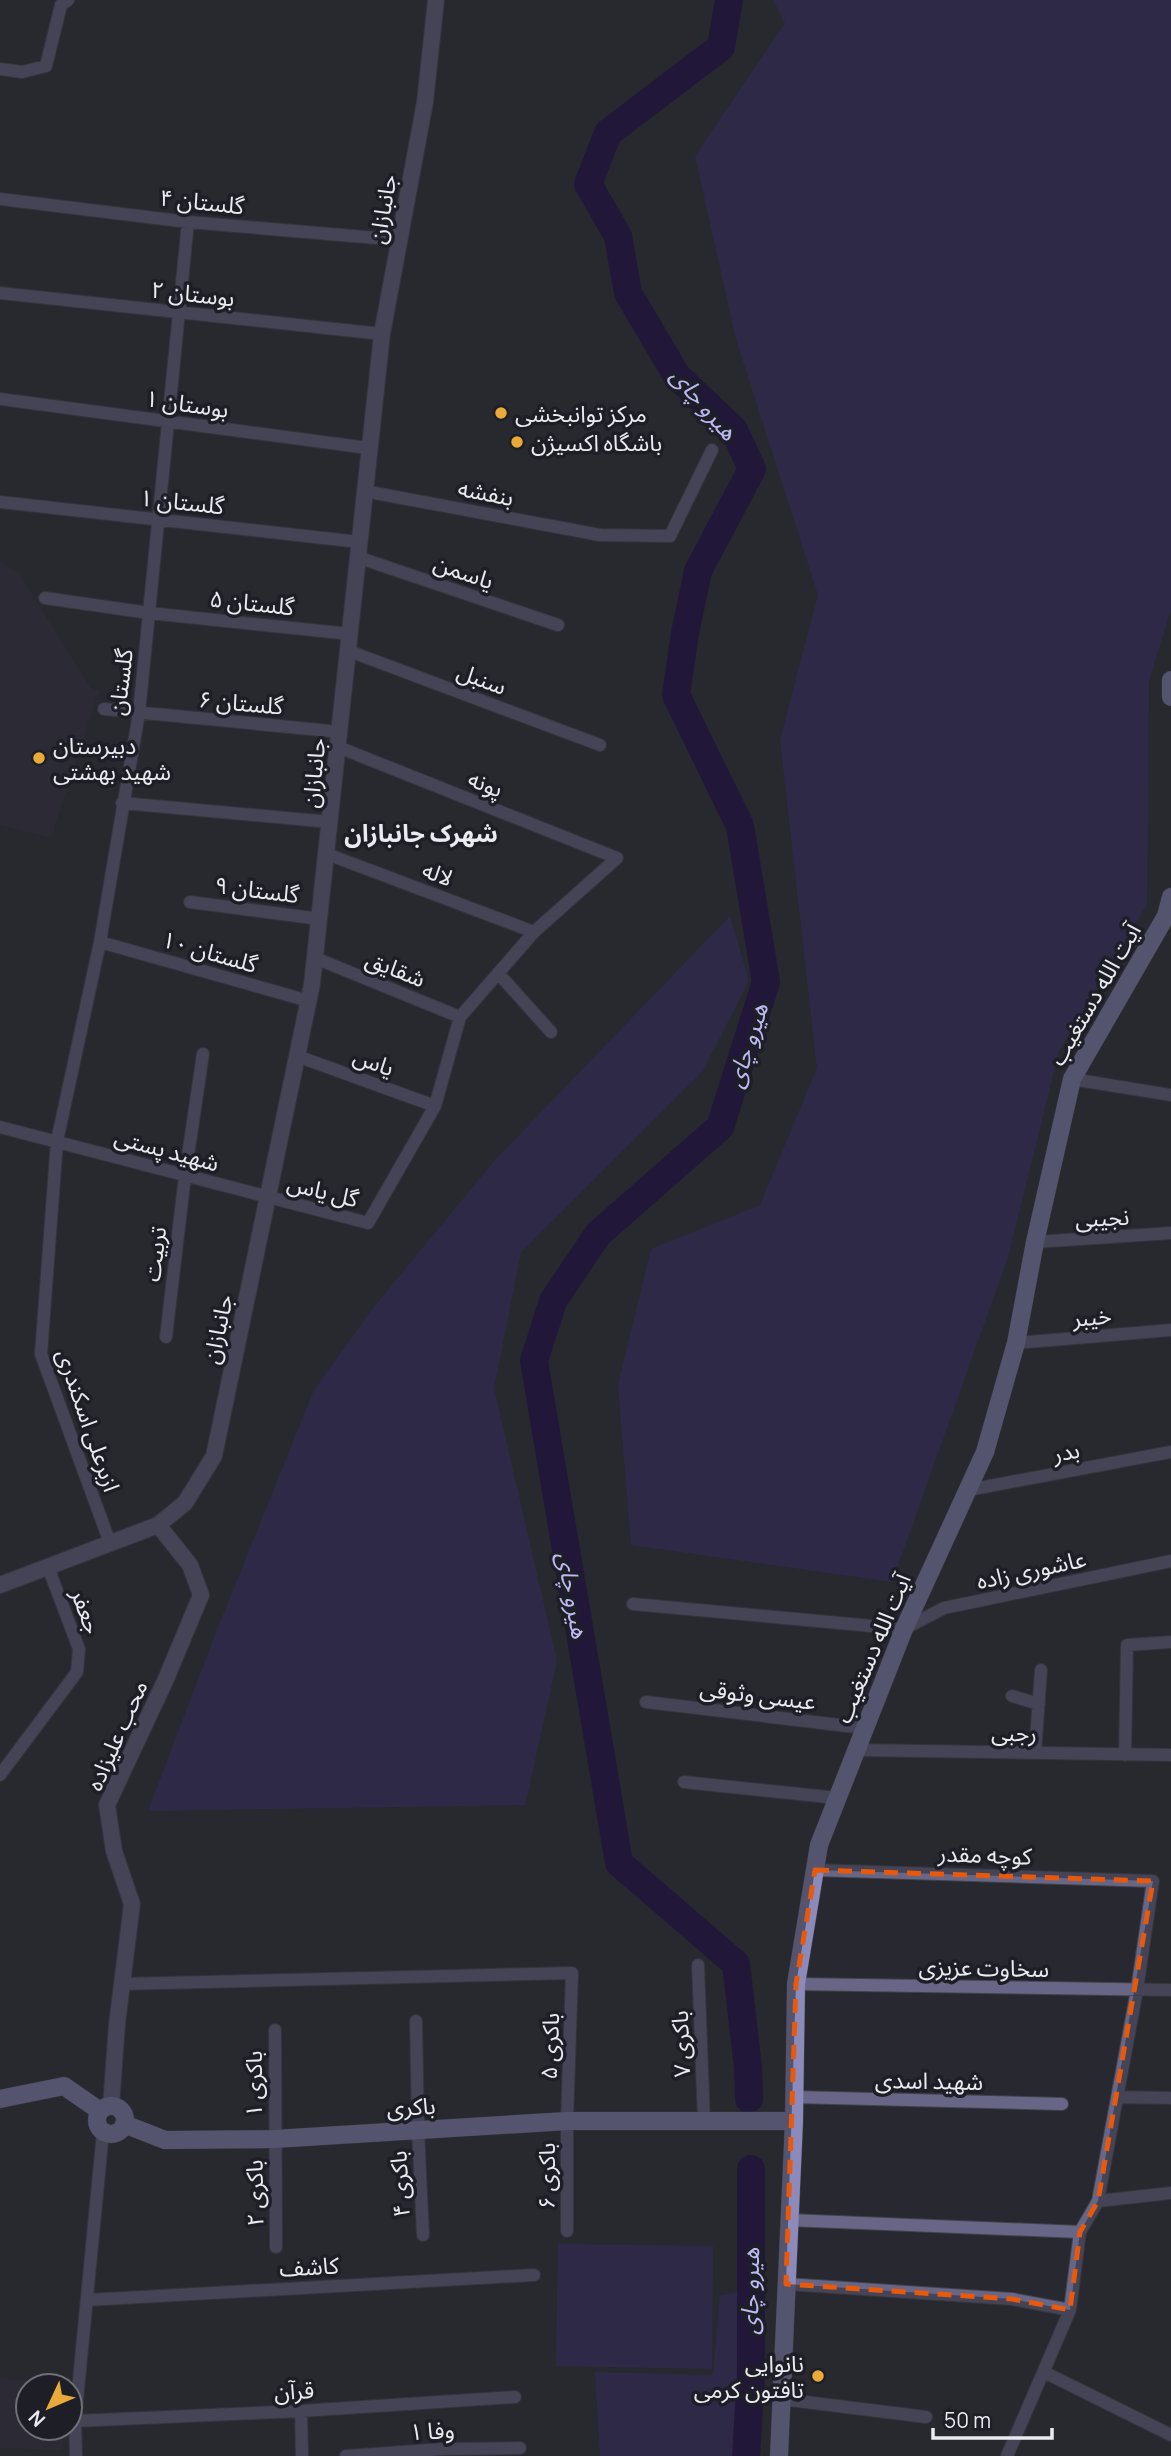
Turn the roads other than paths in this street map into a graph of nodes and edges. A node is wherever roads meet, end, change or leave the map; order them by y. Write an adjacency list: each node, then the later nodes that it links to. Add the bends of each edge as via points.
1 (68, 0): 3 (street, via 61,5 46,66 22,72)
2 (436, 0): 6 (street, جانبازان, via 425,102)
3 (0, 69)
4 (0, 199): 5 (street, گلستان ۴)
5 (188, 222): 6 (street, گلستان ۴); 8 (street, گلستان)
6 (400, 240): 9 (street, جانبازان)
7 (0, 293): 8 (street, بوستان ۲)
8 (179, 312): 9 (street, بوستان ۲); 11 (street, گلستان)
9 (382, 334): 12 (street, جانبازان)
10 (0, 399): 11 (street, بوستان ۱)
11 (168, 422): 12 (street, بوستان ۱); 16 (street, گلستان)
12 (368, 448): 14 (street, جانبازان)
13 (712, 450): 14 (street, بنفشه, via 670,536 600,535)
14 (364, 491): 17 (street, جانبازان)
15 (0, 502): 16 (street, گلستان ۱)
16 (158, 520): 17 (street, گلستان ۱); 19 (street, گلستان)
17 (358, 550): 20 (street, یاسمن); 21 (street, جانبازان)
18 (45, 598): 19 (street, گلستان ۵)
19 (149, 612): 21 (street, گلستان ۵); 26 (street, گلستان)
20 (558, 625)
21 (350, 634): 22 (street, جانبازان)
22 (349, 651): 27 (street, جانبازان); 28 (street, سنبل)
23 (1171, 680): 24 (main road)
24 (1171, 696)
25 (104, 709): 26 (street, گلستان ۶)
26 (139, 713): 27 (street, گلستان ۶); 29 (street, گلستان)
27 (339, 740): 30 (street, جانبازان); 35 (street, پونه, via 617,858)
28 (600, 745)
29 (122, 803): 30 (street); 36 (street, گلستان)
30 (330, 822): 31 (street, جانبازان)
31 (327, 854): 34 (street, جانبازان); 35 (street, لاله)
32 (1171, 897): 44 (main road, آیت الله دستغیب, via 1166,916)
33 (190, 902): 34 (street, گلستان ۹)
34 (320, 919): 37 (street, جانبازان)
35 (534, 932): 38 (street)
36 (100, 942): 39 (street, گلستان ۱۰); 48 (street, گلستان)
37 (315, 958): 39 (street, جانبازان); 40 (street, شقایق)
38 (498, 973): 40 (street); 41 (street)
39 (309, 1001): 43 (street, جانبازان)
40 (460, 1017): 46 (street)
41 (551, 1032)
42 (203, 1054): 49 (street, تربیت)
43 (298, 1056): 46 (street, یاس); 50 (street, جانبازان)
44 (1072, 1079): 45 (street); 52 (main road, آیت الله دستغیب)
45 (1171, 1095)
46 (435, 1106): 50 (street, گل یاس, via 368,1223)
47 (0, 1126): 48 (street, شهید پستی)
48 (57, 1141): 49 (street, شهید پستی); 59 (street, ازبرعلی اسکندری, via 41,1354)
49 (185, 1176): 50 (street, شهید پستی); 54 (street, تربیت)
50 (268, 1198): 58 (street, جانبازان, via 214,1456 185,1503)
51 (1171, 1233): 52 (street, نجیبی)
52 (1035, 1241): 55 (main road, آیت الله دستغیب)
53 (1171, 1330): 55 (street, خیبر)
54 (166, 1337)
55 (1016, 1343): 57 (main road, آیت الله دستغیب, via 985,1452)
56 (1171, 1452): 57 (street, بدر)
57 (968, 1490): 64 (main road, آیت الله دستغیب)
58 (158, 1525): 59 (street, جانبازان); 80 (street, محب علیزاده, via 190,1565 201,1595 107,1805 114,1851 132,1904)
59 (110, 1543): 61 (street, جانبازان)
60 (1171, 1561): 64 (street, عاشوری زاده, via 944,1608)
61 (48, 1567): 62 (street, جانبازان); 75 (street, جعفر, via 79,1649 77,1672)
62 (0, 1585)
63 (633, 1604): 64 (street)
64 (904, 1629): 70 (main road, آیت الله دستغیب)
65 (1171, 1642): 73 (street, via 1127,1645)
66 (1041, 1670): 69 (street)
67 (1012, 1696): 69 (street)
68 (646, 1702): 70 (street, عیسی وثوقی)
69 (1039, 1704): 72 (street)
70 (864, 1728): 71 (main road, آیت الله دستغیب)
71 (856, 1750): 72 (street, رجبی); 77 (main road, آیت الله دستغیب)
72 (1035, 1753): 73 (street, رجبی)
73 (1125, 1755): 74 (street, رجبی)
74 (1171, 1755)
75 (0, 1774)
76 (684, 1782): 77 (street)
77 (837, 1798): 78 (main road, آیت الله دستغیب)
78 (815, 1870): 81 (main road, آیت الله دستغیب); 82 (street, کوچه مقدر, via 1153,1881)
79 (698, 1965): 94 (street, باکری ۷)
80 (122, 1984): 91 (street, محب علیزاده); 92 (street, باکری ۵, via 572,1973)
81 (796, 1984): 82 (street, سخاوت عزیزی); 86 (main road, آیت الله دستغیب)
82 (1137, 1990): 83 (street, سخاوت عزیزی); 87 (street)
83 (1171, 1990)
84 (416, 2021): 96 (street, باکری ۴)
85 (275, 2030): 98 (street, باکری ۱)
86 (794, 2097): 90 (street, شهید اسدی); 93 (main road, آیت الله دستغیب)
87 (1117, 2097): 88 (street); 100 (street)
88 (1171, 2098)
89 (0, 2099): 91 (main road, via 64,2086)
90 (1062, 2104)
91 (105, 2109): 95 (main road, via 121,2111); 97 (main road, via 96,2119)
92 (567, 2121): 94 (main road, باکری); 96 (main road, باکری); 102 (street, باکری ۶)
93 (794, 2121): 94 (main road, باکری); 101 (main road, آیت الله دستغیب)
94 (704, 2122)
95 (124, 2124): 97 (main road, via 112,2134); 98 (main road, باکری, via 164,2140)
96 (418, 2130): 98 (main road, باکری); 104 (street, باکری ۴)
97 (103, 2132): 108 (street)
98 (274, 2139): 105 (street, باکری ۲)
99 (1171, 2193): 100 (street)
100 (1098, 2201): 103 (street)
101 (789, 2220): 103 (street); 107 (main road, آیت الله دستغیب)
102 (567, 2231)
103 (1080, 2232): 109 (street)
104 (423, 2235)
105 (276, 2247)
106 (534, 2275): 108 (street, کاشف)
107 (786, 2284): 109 (street, via 1012,2299); 113 (main road, آیت الله دستغیب)
108 (87, 2300): 110 (street)
109 (1070, 2310): 111 (street)
110 (80, 2372)
111 (1044, 2372): 117 (street); 122 (street)
112 (515, 2397): 114 (street, قرآن)
113 (781, 2399): 115 (street); 121 (main road, آیت الله دستغیب)
114 (301, 2411): 116 (street, قرآن); 119 (street)
115 (926, 2417)
116 (84, 2421)
117 (1171, 2435)
118 (520, 2448): 120 (street, وفا ۱)
119 (302, 2456)
120 (346, 2456)
121 (779, 2456)
122 (1007, 2456)

